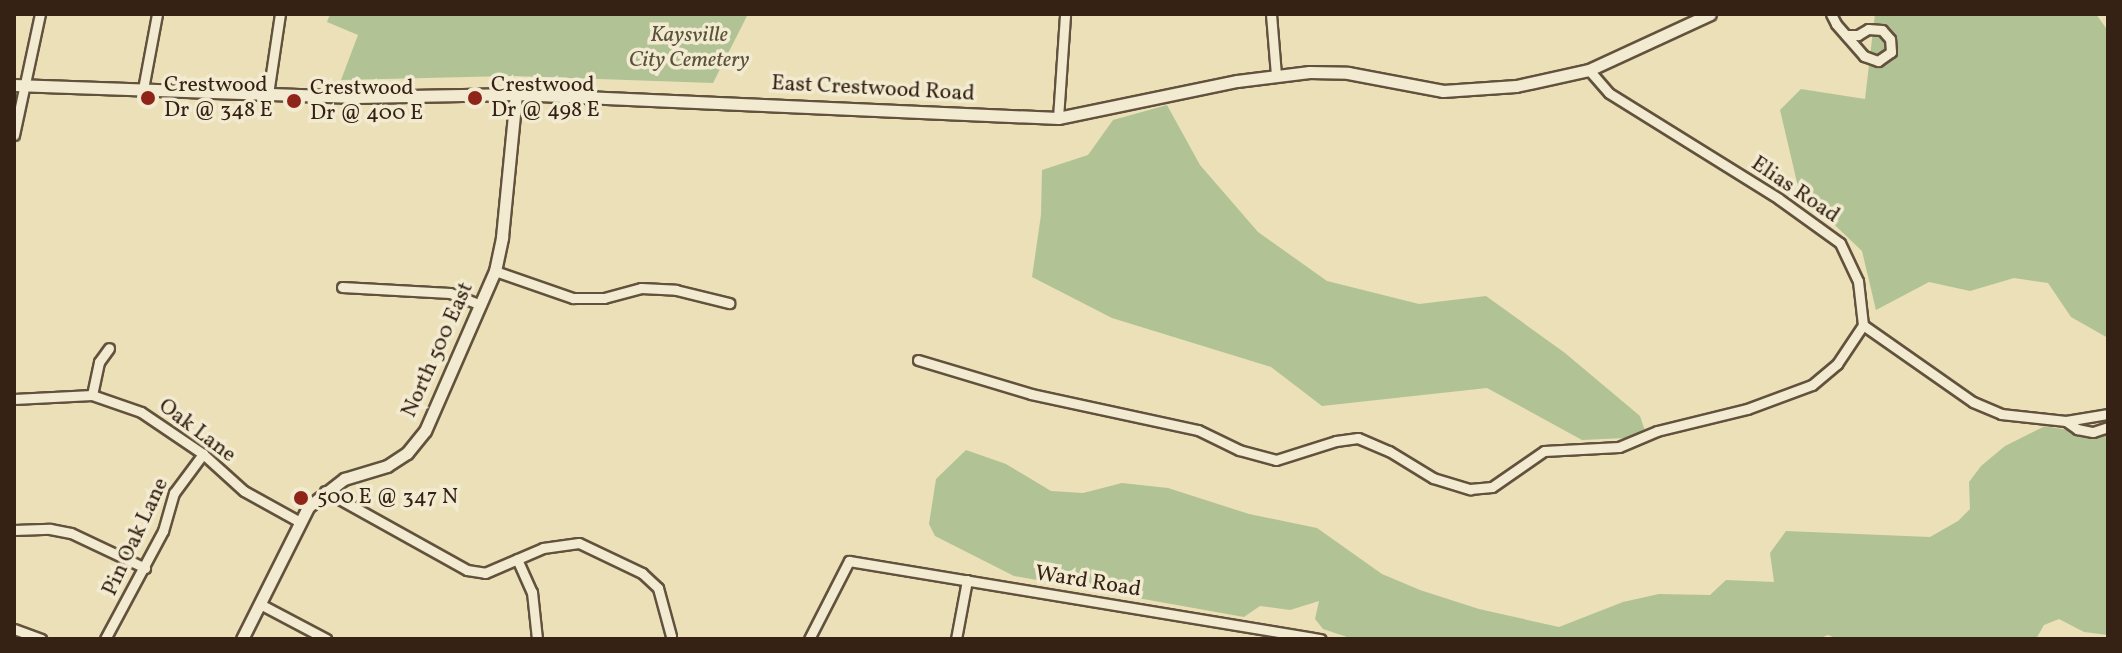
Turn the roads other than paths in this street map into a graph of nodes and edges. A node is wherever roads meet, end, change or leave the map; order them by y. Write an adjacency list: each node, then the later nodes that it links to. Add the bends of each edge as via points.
1 (40, 14): 11 (street, via 30,73)
2 (157, 14): 12 (street)
3 (280, 14): 13 (street)
4 (1065, 14): 15 (street)
5 (1271, 14): 10 (street)
6 (1710, 14): 9 (street, East Crestwood Road)
7 (1831, 14): 8 (street)
8 (1846, 35): 8 (street, via 1874,61 1891,52 1882,30)
9 (1589, 70): 10 (street, East Crestwood Road, via 1516,86 1443,91 1348,73); 21 (street, Elias Road, via 1609,93 1840,243 1858,281)
10 (1276, 75): 15 (street, East Crestwood Road)
11 (19, 85): 12 (street, East Crestwood Road); 16 (street)
12 (143, 89): 13 (street, East Crestwood Road)
13 (268, 94): 14 (street, East Crestwood Road)
14 (516, 94): 15 (street, East Crestwood Road); 17 (street, North 500 East)
15 (1058, 118)
16 (14, 135)
17 (495, 271): 19 (street, via 573,298 604,298 641,288); 20 (street, North 500 East)
18 (342, 287): 20 (street, via 450,293)
19 (729, 303)
20 (481, 305): 30 (street, North 500 East, via 425,431 407,453)
21 (1863, 325): 23 (street, via 1837,364 1812,385 1619,447 1544,451 1492,487 1470,489 1433,478 1358,438 1276,460 1198,430 1031,394); 27 (street, via 1973,402 2001,414)
22 (109, 348): 24 (street, via 99,362)
23 (918, 360)
24 (92, 395): 25 (street, Oak Lane); 29 (street, Oak Lane, via 153,418)
25 (14, 399)
26 (2108, 414): 27 (street)
27 (2066, 421): 28 (street, via 2093,432)
28 (2108, 427)
29 (203, 454): 31 (street, Oak Lane, via 244,491); 34 (street, Pin Oak Lane, via 174,493)
30 (325, 491): 31 (street, North 500 East); 33 (street, via 467,570 485,573)
31 (300, 522): 36 (street, North 500 East)
32 (14, 530): 34 (street, via 71,533)
33 (517, 559): 38 (street, via 560,543 579,543 642,573 658,588); 43 (street, via 532,592)
34 (145, 568): 40 (street, Pin Oak Lane)
35 (967, 580): 44 (street, Ward Road, via 849,561); 45 (street); 46 (street, Ward Road)
36 (260, 604): 41 (street, North 500 East); 42 (street)
37 (14, 629): 39 (street)
38 (671, 636)
39 (41, 639)
40 (105, 639)
41 (242, 639)
42 (326, 639)
43 (537, 639)
44 (809, 639)
45 (956, 639)
46 (1321, 639)

